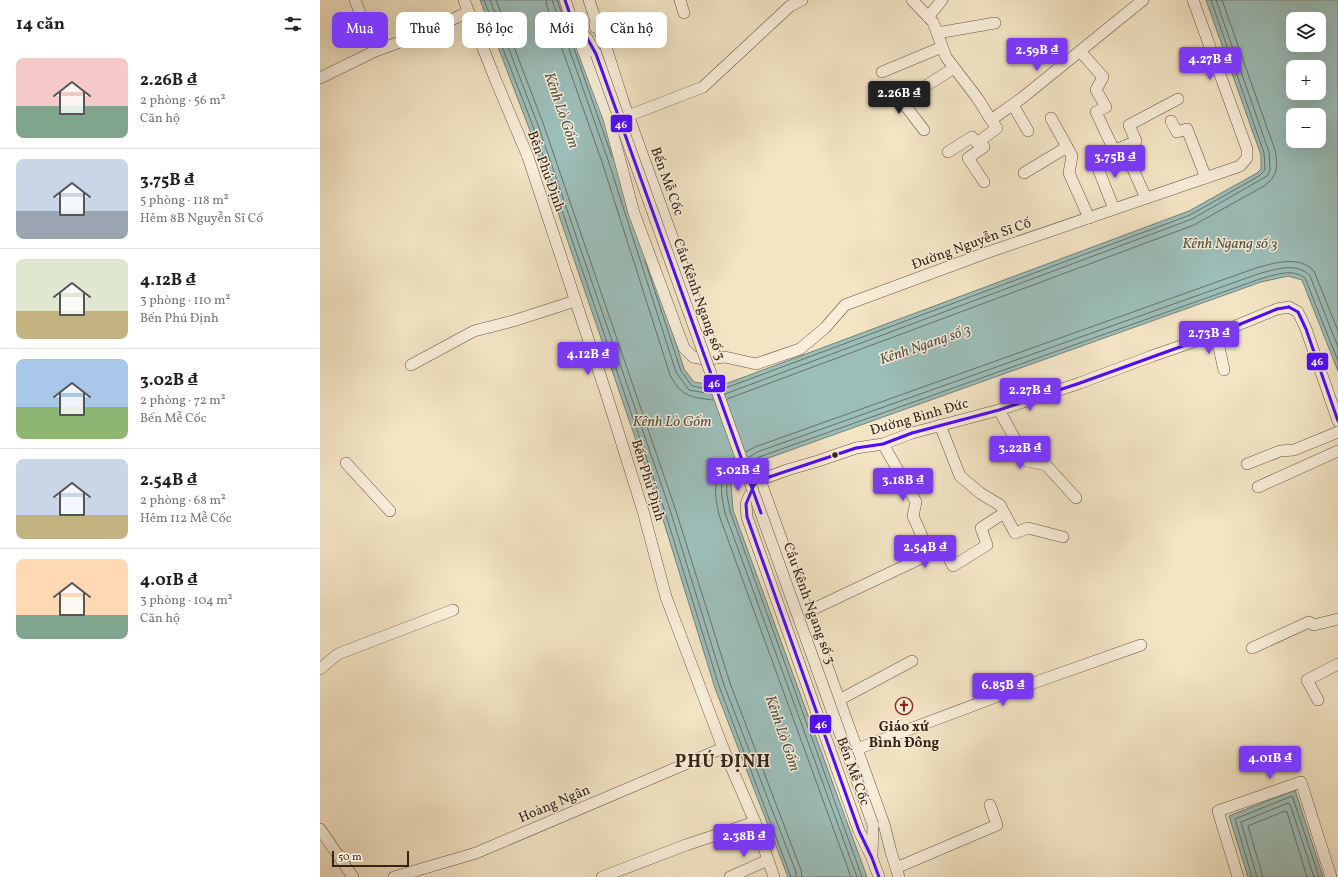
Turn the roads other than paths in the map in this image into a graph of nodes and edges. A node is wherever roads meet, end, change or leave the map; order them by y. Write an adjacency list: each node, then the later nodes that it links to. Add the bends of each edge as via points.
1 (355, 0): 24 (street)
2 (464, 0): 11 (street, Bến Phú Định)
3 (566, 0): 12 (street)
4 (589, 0): 16 (street, Bến Mễ Cốc)
5 (680, 0): 13 (street)
6 (802, 0): 34 (street, via 790,6 703,86)
7 (912, 0): 15 (street)
8 (942, 0): 15 (street)
9 (1143, 0): 25 (street)
10 (1193, 0): 46 (street, Đường Nguyễn Sĩ Cố, via 1247,150 1247,158 1240,166)
11 (468, 12)
12 (570, 12)
13 (684, 13)
14 (462, 15): 24 (street, via 422,34)
15 (928, 17): 18 (street, via 933,22)
16 (596, 20): 26 (street, Bến Mễ Cốc)
17 (995, 23): 18 (street)
18 (936, 33): 20 (street)
19 (588, 40): 26 (street)
20 (942, 47): 27 (street); 28 (street)
21 (483, 48): 51 (street, Bến Phú Định, via 528,157)
22 (582, 48): 53 (street, via 609,120 634,213 684,348 693,357 709,360)
23 (605, 48): 34 (street, Bến Mễ Cốc)
24 (374, 51): 29 (street)
25 (1080, 51): 33 (street); 42 (street, via 1103,77 1096,90 1106,106 1096,112 1114,150)
26 (596, 54): 85 (street, Cầu Kênh Ngang số 3, bridge)
27 (954, 68): 32 (street); 36 (street)
28 (882, 72)
29 (320, 78)
30 (891, 86): 32 (street)
31 (1178, 99): 42 (street, via 1129,124 1136,141)
32 (902, 101): 38 (street)
33 (1013, 105): 36 (street); 39 (street)
34 (628, 116): 53 (street, Bến Mễ Cốc)
35 (1051, 118): 41 (street)
36 (991, 120): 40 (street, via 997,128)
37 (1171, 121): 46 (street, via 1177,132 1187,129)
38 (924, 130)
39 (1028, 131)
40 (980, 141): 43 (street, via 977,143 972,137); 47 (street, via 984,147 968,158)
41 (1067, 147): 45 (street); 50 (street, via 1072,156 1068,173)
42 (1123, 147): 48 (street)
43 (948, 152)
44 (1094, 158): 49 (street)
45 (1024, 173)
46 (1206, 178): 48 (street, Đường Nguyễn Sĩ Cố)
47 (984, 182)
48 (1146, 198): 49 (street, Đường Nguyễn Sĩ Cố)
49 (1114, 209): 50 (street, Đường Nguyễn Sĩ Cố)
50 (1089, 218): 53 (street, Đường Nguyễn Sĩ Cố, via 976,256 845,305 825,328 800,349 756,364 725,357)
51 (576, 301): 54 (street, via 474,331); 81 (street, Bến Phú Định, via 643,511 666,597)
52 (1216, 334): 55 (street); 56 (street, Đường Bình Đức); 57 (street, Đường Bình Đức, via 1277,309 1289,307 1298,312)
53 (716, 358)
54 (411, 365)
55 (1224, 370)
56 (999, 410): 58 (street, Đường Bình Đức); 66 (street, via 1027,461 1046,465)
57 (1338, 421)
58 (940, 425): 60 (street, Đường Bình Đức); 68 (street, via 960,476 980,493 1000,505)
59 (1338, 432): 63 (street, via 1294,450 1280,451)
60 (883, 444): 64 (street, Đường Bình Đức, via 856,448); 70 (street, via 916,502 913,516)
61 (1338, 451): 65 (street)
62 (346, 463): 67 (street)
63 (1247, 464)
64 (760, 480): 72 (street, Bến Mễ Cốc); 88 (street, Bến Mễ Cốc, via 754,485 748,497 747,517 859,831)
65 (1258, 487)
66 (1076, 498)
67 (390, 511)
68 (1004, 513): 69 (street, via 1015,533 1028,528); 70 (street, via 981,528 987,545 953,566 944,549)
69 (1063, 537)
70 (930, 554): 72 (street)
71 (452, 610): 78 (street, via 338,654)
72 (807, 612): 79 (street, Bến Mễ Cốc)
73 (1338, 619): 75 (street, via 1314,625 1309,622)
74 (1141, 644): 82 (street)
75 (1252, 648)
76 (912, 662): 79 (street)
77 (1338, 664): 80 (street, via 1307,680)
78 (320, 669)
79 (839, 700): 82 (street, Bến Mễ Cốc)
80 (1318, 700)
81 (723, 748): 84 (street, Bến Phú Định); 92 (street, Hoàng Ngân, via 476,853)
82 (857, 749): 87 (street, Bến Mễ Cốc, via 884,824)
83 (990, 805): 90 (street, via 997,825)
84 (755, 822): 89 (street, Bến Phú Định); 93 (street)
85 (873, 825): 87 (street, Bến Mễ Cốc); 88 (street, Bến Mễ Cốc)
86 (320, 829): 91 (street)
87 (890, 852): 90 (street, Bến Mễ Cốc)
88 (872, 858): 96 (street, Bến Mễ Cốc)
89 (768, 860): 94 (street); 95 (street, Bến Phú Định)
90 (898, 873)
91 (353, 877)
92 (394, 877)
93 (602, 877)
94 (730, 877)
95 (774, 877)
96 (879, 877)
97 (1238, 877): 98 (street, via 1218,811 1301,782)
98 (1331, 877)

